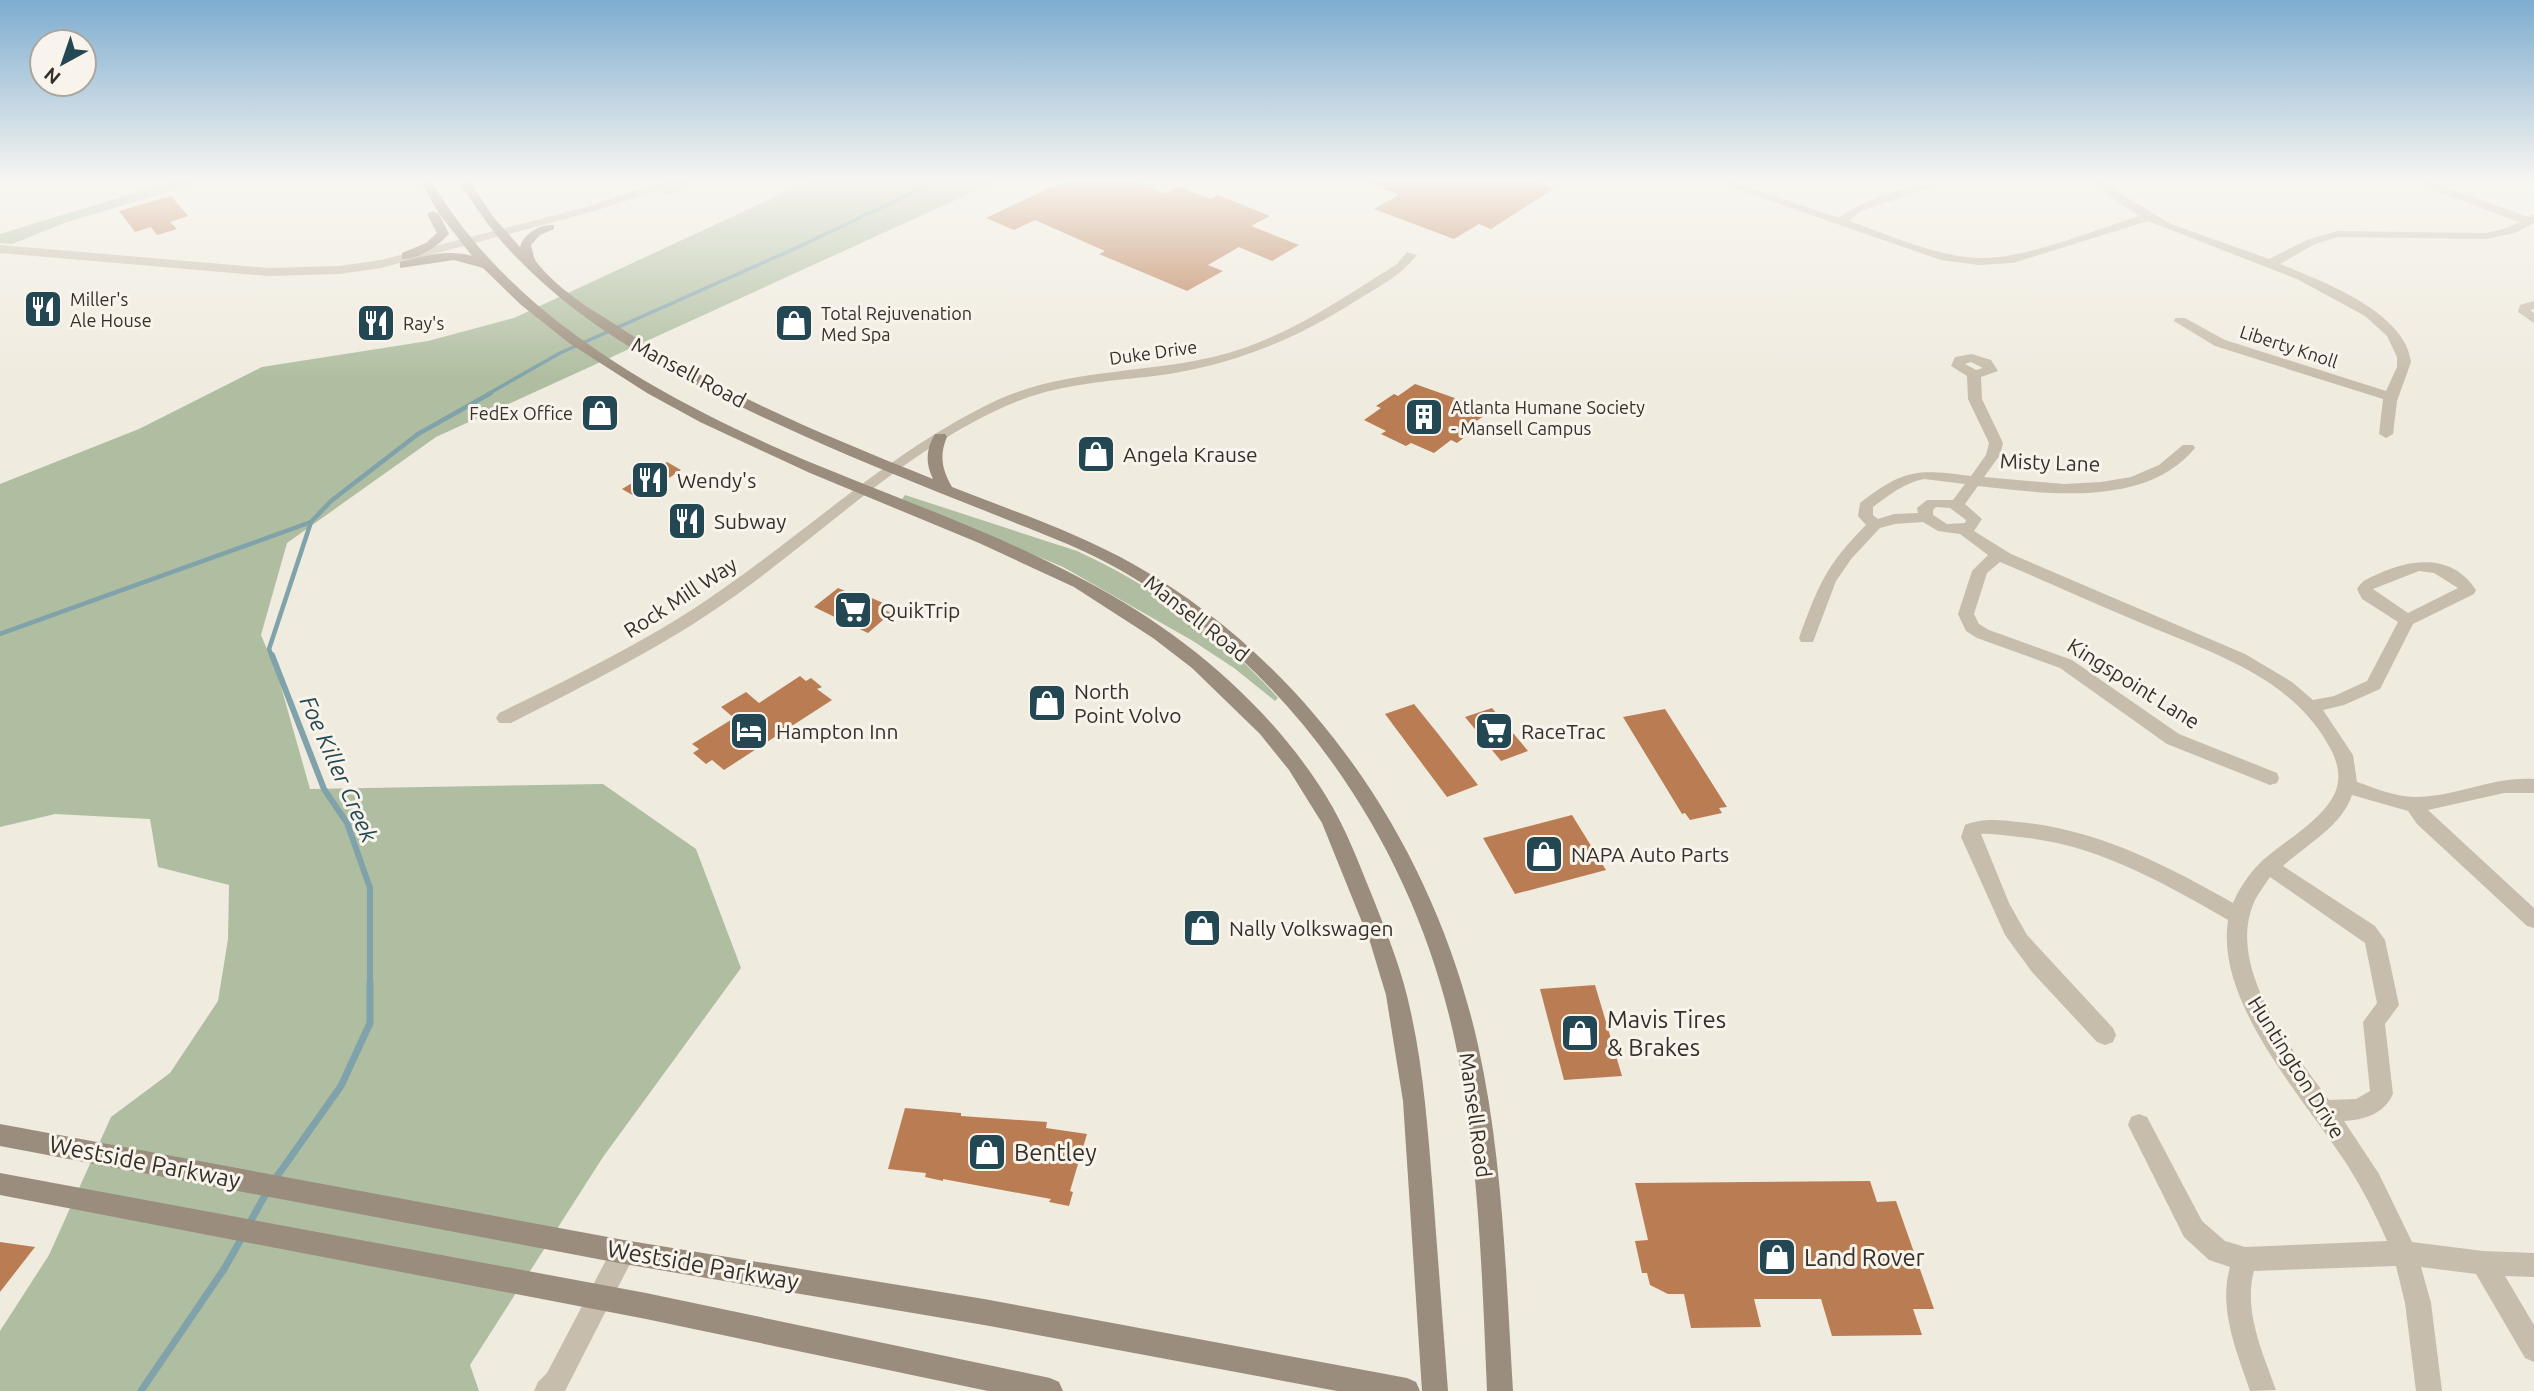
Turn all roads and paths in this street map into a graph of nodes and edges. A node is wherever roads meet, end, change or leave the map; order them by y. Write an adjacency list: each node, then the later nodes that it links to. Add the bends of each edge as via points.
1 (427, 247): 12 (main road)
2 (453, 247): 12 (street)
3 (469, 247): 17 (main road, Mansell Road)
4 (513, 247): 15 (main road, Mansell Road)
5 (526, 247): 15 (main road)
6 (1917, 247): 13 (street, via 1945,257)
7 (2048, 247): 13 (street)
8 (2226, 247): 14 (street)
9 (2302, 247): 14 (street)
10 (0, 249): 12 (street, via 269,272 291,278)
11 (1411, 255): 24 (street, Duke Drive, via 1401,267 1280,340 1198,363 1039,388)
12 (399, 263): 17 (main road, via 472,258)
13 (1994, 263): 16 (street)
14 (2270, 264): 22 (street, via 2347,298 2391,333 2405,360)
15 (530, 265): 26 (main road, Mansell Road, via 647,351 792,426)
16 (2008, 274)
17 (495, 276): 29 (main road, Mansell Road, via 550,324 652,391)
18 (2534, 305): 19 (street, via 2524,312)
19 (2534, 318)
20 (2180, 321): 22 (street, Liberty Knoll, via 2220,343)
21 (1974, 374): 27 (street, Misty Lane, via 1975,399 1996,443 1993,455)
22 (2391, 397): 23 (street)
23 (2386, 434)
24 (940, 437): 26 (street, Duke Drive); 28 (main road, via 933,451 935,473)
25 (2188, 448): 27 (street, Misty Lane, via 2162,471 2116,485 2064,488)
26 (894, 468): 28 (main road, Mansell Road); 29 (street, Rock Mill Way)
27 (1974, 479): 30 (street); 32 (street, via 1924,475 1898,480 1865,506 1866,516)
28 (946, 489): 63 (main road, Mansell Road, via 1097,551 1195,611 1285,693 1381,817 1429,918 1467,1044 1489,1210)
29 (864, 490): 38 (street, Rock Mill Way, via 725,595 634,652); 62 (main road, Mansell Road, via 1081,584 1164,637 1271,734 1321,803 1388,963 1408,1058 1420,1155)
30 (1957, 505): 31 (street, via 1932,503 1925,509); 33 (street, via 1974,519)
31 (1926, 517): 32 (street); 33 (street, via 1942,528)
32 (1875, 525): 36 (street, via 1836,567)
33 (1964, 530): 34 (street)
34 (1997, 556): 37 (street, via 2235,656 2276,679); 39 (street, Kingspoint Lane, via 1980,571 1966,614 1972,627 2066,664 2174,739)
35 (2407, 620): 35 (street, via 2465,594 2465,584 2427,564 2367,585 2368,595); 37 (street, via 2374,685 2338,701)
36 (1807, 638)
37 (2309, 706): 40 (street, via 2339,746)
38 (505, 718)
39 (2270, 778)
40 (2347, 786): 42 (street); 43 (street, Huntington Drive, via 2333,814)
41 (2534, 786): 42 (street, via 2516,785)
42 (2414, 804): 45 (street, via 2424,819)
43 (2270, 867): 44 (street, Huntington Drive, via 2250,888); 47 (street, via 2375,940 2388,1004 2374,1022 2382,1094 2364,1108)
44 (2238, 916): 46 (street, via 2164,874 2087,843 2065,836 1976,827 1971,837 2006,918 2021,942); 47 (street, Huntington Drive, via 2238,953 2250,995)
45 (2534, 920)
46 (2105, 1035)
47 (2325, 1111): 52 (street, Huntington Drive, via 2371,1183)
48 (2139, 1125): 53 (street, via 2193,1229 2218,1251)
49 (0, 1135): 51 (main road, Westside Parkway)
50 (0, 1184): 56 (main road)
51 (624, 1252): 56 (street); 61 (main road, Westside Parkway, via 984,1312)
52 (2404, 1253): 53 (street); 54 (street); 64 (street, Huntington Drive, via 2418,1301)
53 (2245, 1259): 58 (street, via 2236,1305)
54 (2483, 1263): 55 (street); 57 (street)
55 (2534, 1265)
56 (601, 1298): 59 (street); 60 (main road)
57 (2534, 1349)
58 (2263, 1390)
59 (547, 1391)
60 (1050, 1391)
61 (1407, 1391)
62 (1435, 1391)
63 (1500, 1391)
64 (2429, 1391)

